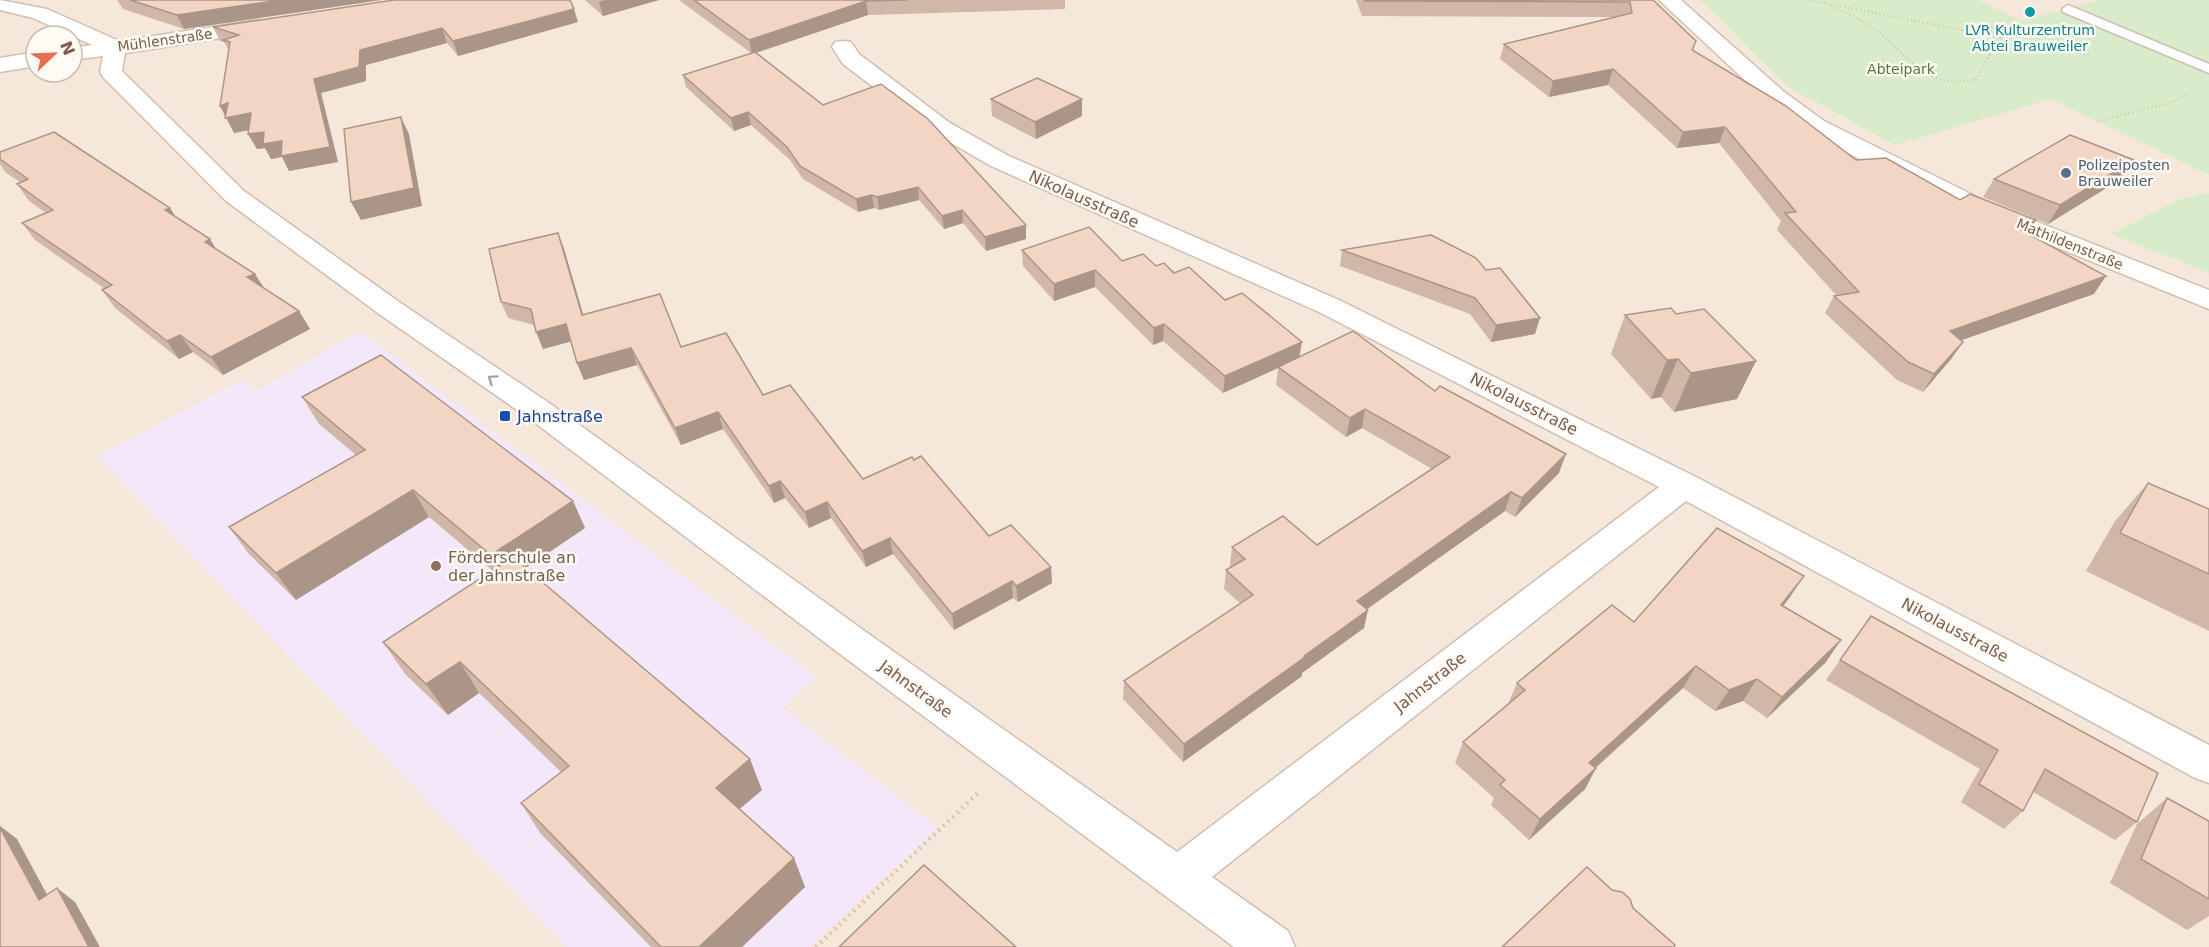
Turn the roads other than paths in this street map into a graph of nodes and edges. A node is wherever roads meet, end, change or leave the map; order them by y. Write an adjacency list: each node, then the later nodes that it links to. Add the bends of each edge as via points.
1 (1669, 0): 11 (street, Mathildenstraße, via 1775,96 1816,126 1978,207)
2 (0, 4): 5 (street, via 40,13)
3 (2068, 9): 10 (lane)
4 (282, 23): 5 (street, Mühlenstraße)
5 (116, 47): 7 (street, Mühlenstraße); 14 (street, Jahnstraße, one-way to 5, via 541,412 236,196 111,72)
6 (843, 47): 12 (street, Nikolausstraße, via 851,59 942,128 1000,162 1329,306)
7 (84, 52)
8 (24, 61): 9 (street)
9 (0, 65)
10 (2209, 69)
11 (2209, 300)
12 (1684, 485): 13 (street, Nikolausstraße); 14 (street, Jahnstraße)
13 (2209, 765)
14 (1176, 879): 15 (street, Jahnstraße)
15 (1272, 947)

